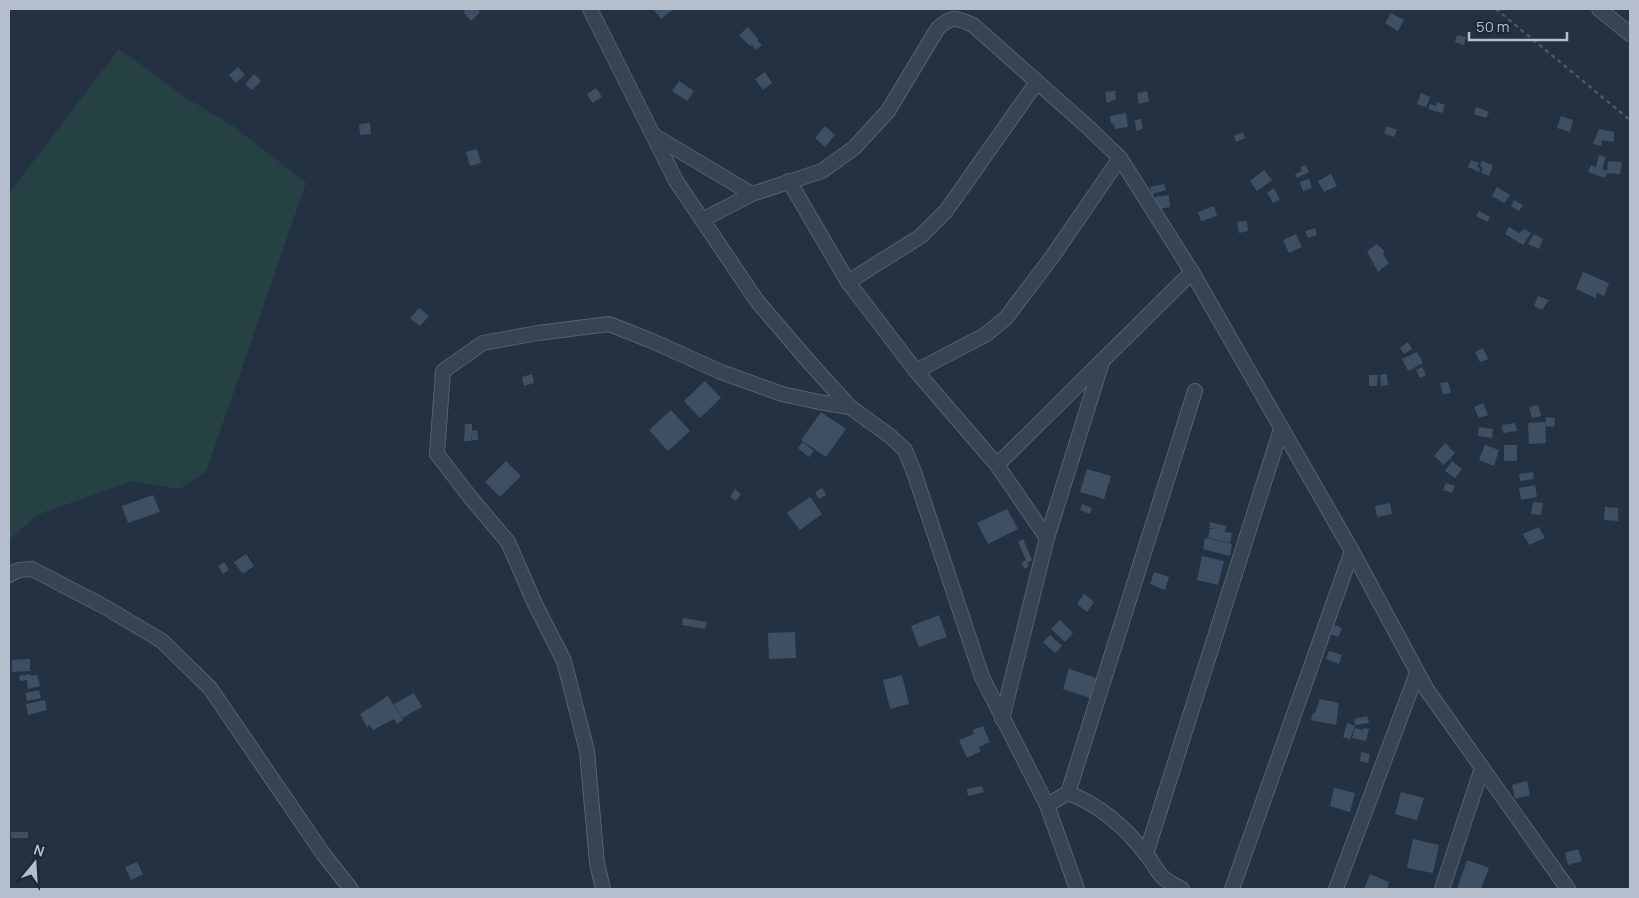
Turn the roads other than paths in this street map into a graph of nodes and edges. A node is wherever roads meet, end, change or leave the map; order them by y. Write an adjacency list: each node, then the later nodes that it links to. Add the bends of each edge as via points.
1 (590, 9): 5 (street)
2 (1599, 9): 3 (street)
3 (1630, 34)
4 (1037, 82): 6 (street); 7 (street, via 973,25 957,18 948,20 938,28 888,111 854,148 822,171); 11 (street, via 946,211 921,236)
5 (653, 134): 8 (street); 9 (street, via 676,180)
6 (1120, 158): 10 (street); 13 (street, via 1006,318 986,335)
7 (789, 181): 8 (street); 11 (street)
8 (752, 194): 9 (street)
9 (702, 220): 15 (street, via 756,301)
10 (1192, 272): 12 (street); 16 (street)
11 (848, 282): 13 (street)
12 (1102, 362): 17 (street); 18 (street)
13 (916, 371): 17 (street)
14 (1195, 391): 24 (street)
15 (850, 406): 22 (street, via 904,450 982,677); 29 (street, via 782,394 608,324 483,343 443,371 437,454 508,542 564,661 587,751 597,863)
16 (1282, 429): 19 (street); 26 (street)
17 (997, 465): 18 (street)
18 (1047, 538): 22 (street)
19 (1352, 551): 21 (street); 32 (street)
20 (9, 575): 28 (street, via 32,569 162,641 210,688 324,855)
21 (1417, 673): 23 (street); 33 (street)
22 (1002, 719): 25 (street)
23 (1482, 768): 34 (street); 35 (street)
24 (1068, 792): 25 (street); 26 (street, via 1101,809 1120,824)
25 (1047, 805): 30 (street)
26 (1146, 854): 27 (street)
27 (1163, 884): 31 (street)
28 (351, 889)
29 (603, 889)
30 (1076, 889)
31 (1182, 889)
32 (1232, 889)
33 (1336, 889)
34 (1442, 889)
35 (1568, 889)

